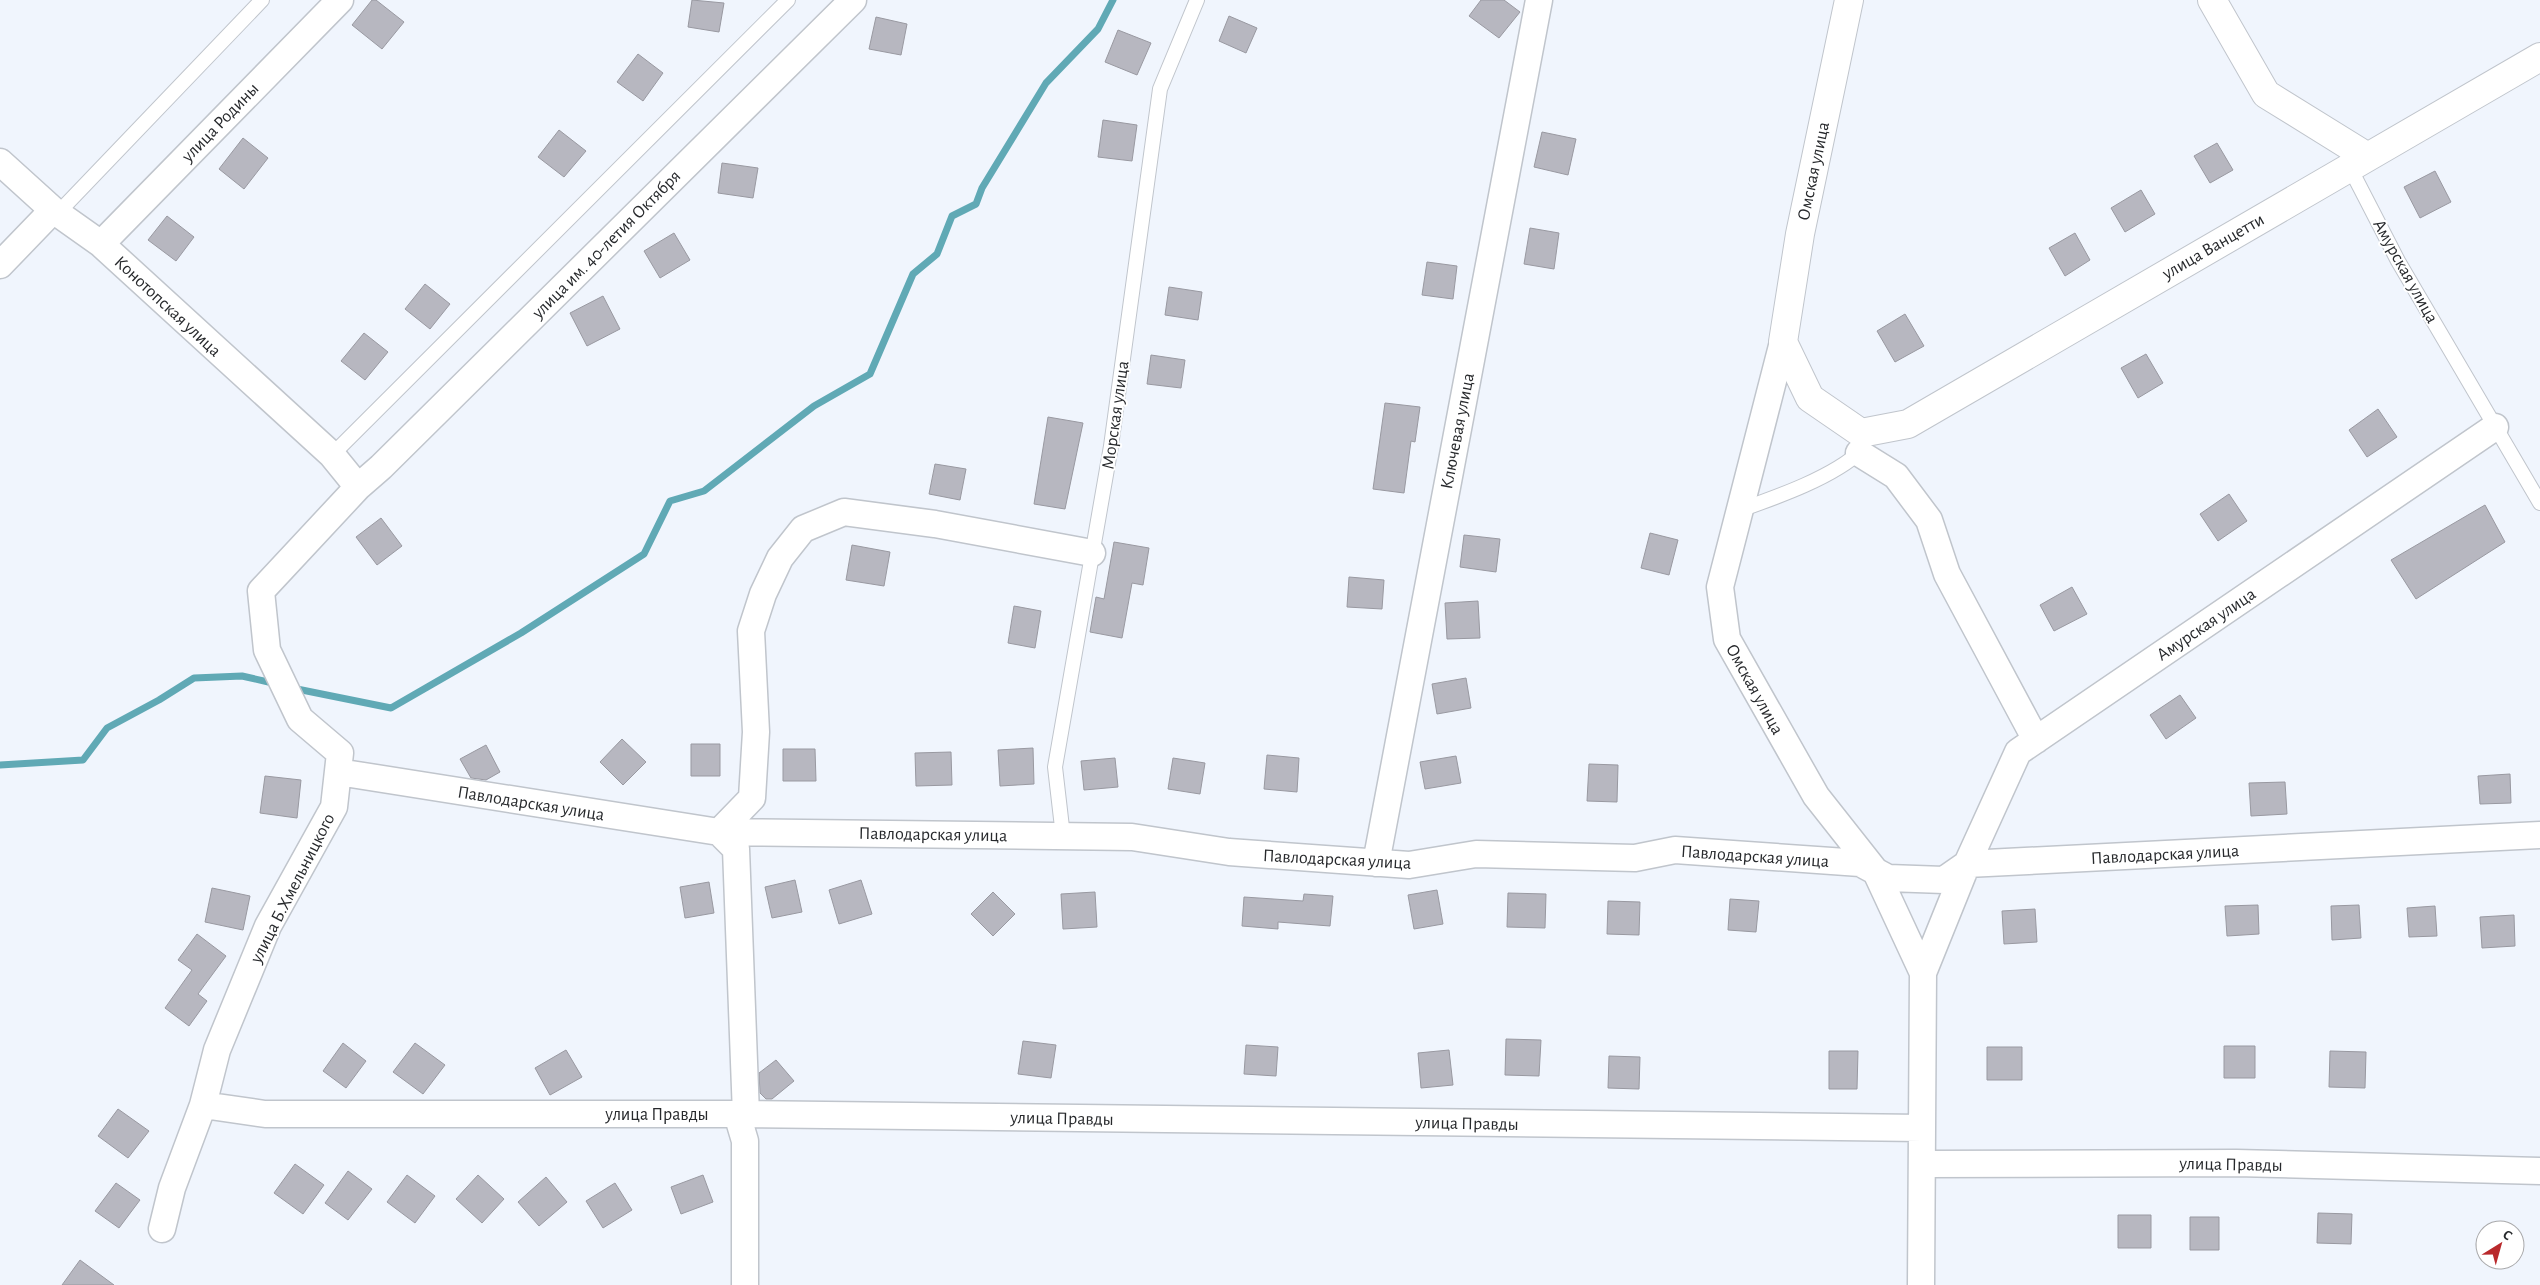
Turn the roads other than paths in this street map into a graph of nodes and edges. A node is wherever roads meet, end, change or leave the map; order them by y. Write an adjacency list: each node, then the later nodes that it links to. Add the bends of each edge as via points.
1 (262, 0): 12 (lane)
2 (340, 0): 13 (street, улица Родины)
3 (788, 0): 19 (lane)
4 (853, 0): 20 (street, улица им. 40-летия Октября)
5 (1197, 0): 23 (lane, Морская улица, via 1160,89 1111,446)
6 (1540, 0): 29 (street, Ключевая улица)
7 (1849, 0): 15 (street, Омская улица, via 1800,234)
8 (2212, 0): 10 (street, via 2266,94)
9 (2540, 58): 10 (street, улица Ванцетти)
10 (2358, 161): 16 (lane, Амурская улица, via 2398,261); 17 (street, улица Ванцетти, via 1908,424)
11 (0, 162): 12 (street, Конотопская улица)
12 (55, 212): 13 (street, Конотопская улица); 14 (street)
13 (101, 244): 19 (street, Конотопская улица)
14 (0, 265)
15 (1783, 342): 17 (street, via 1810,398 1861,433); 22 (street, Омская улица)
16 (2495, 427): 21 (lane, Амурская улица); 24 (street, Амурская улица)
17 (1884, 428): 18 (lane)
18 (1859, 453): 22 (lane, via 1849,463); 24 (street, via 1896,476 1929,520 1947,574)
19 (332, 455): 20 (street)
20 (358, 487): 25 (street, улица Б.Хмельницкого, via 261,591 267,650 300,718 340,753)
21 (2540, 503)
22 (1740, 510): 31 (street, Омская улица, via 1720,587 1727,639 1816,796)
23 (1092, 553): 26 (street, via 935,524 844,512 804,529 780,558 763,594 752,632 756,732 752,798); 28 (lane, Морская улица, via 1055,767)
24 (2036, 740): 30 (street, Амурская улица, via 2018,752)
25 (338, 772): 26 (street, Павлодарская улица); 33 (street, улица Б.Хмельницкого, via 334,807 268,926 217,1050)
26 (719, 832): 28 (street, Павлодарская улица); 34 (street, via 736,849)
27 (2540, 835): 30 (street, Павлодарская улица)
28 (1063, 836): 29 (street, Павлодарская улица, via 1132,838 1229,852)
29 (1376, 863): 31 (street, Павлодарская улица, via 1409,865 1476,854 1635,858 1675,850 1860,863)
30 (1967, 864): 31 (street, Павлодарская улица, via 1944,880 1888,878); 32 (street, Амурская улица)
31 (1876, 872): 32 (street, Омская улица)
32 (1923, 973): 35 (street)
33 (203, 1105): 34 (street, улица Правды, via 265,1114); 38 (street, улица Б.Хмельницкого, via 172,1188)
34 (742, 1115): 35 (street, улица Правды); 39 (street, via 746,1141)
35 (1922, 1128): 36 (street)
36 (1922, 1164): 37 (street, улица Правды, via 2236,1164); 40 (street)
37 (2540, 1171)
38 (162, 1229)
39 (746, 1285)
40 (1921, 1285)

